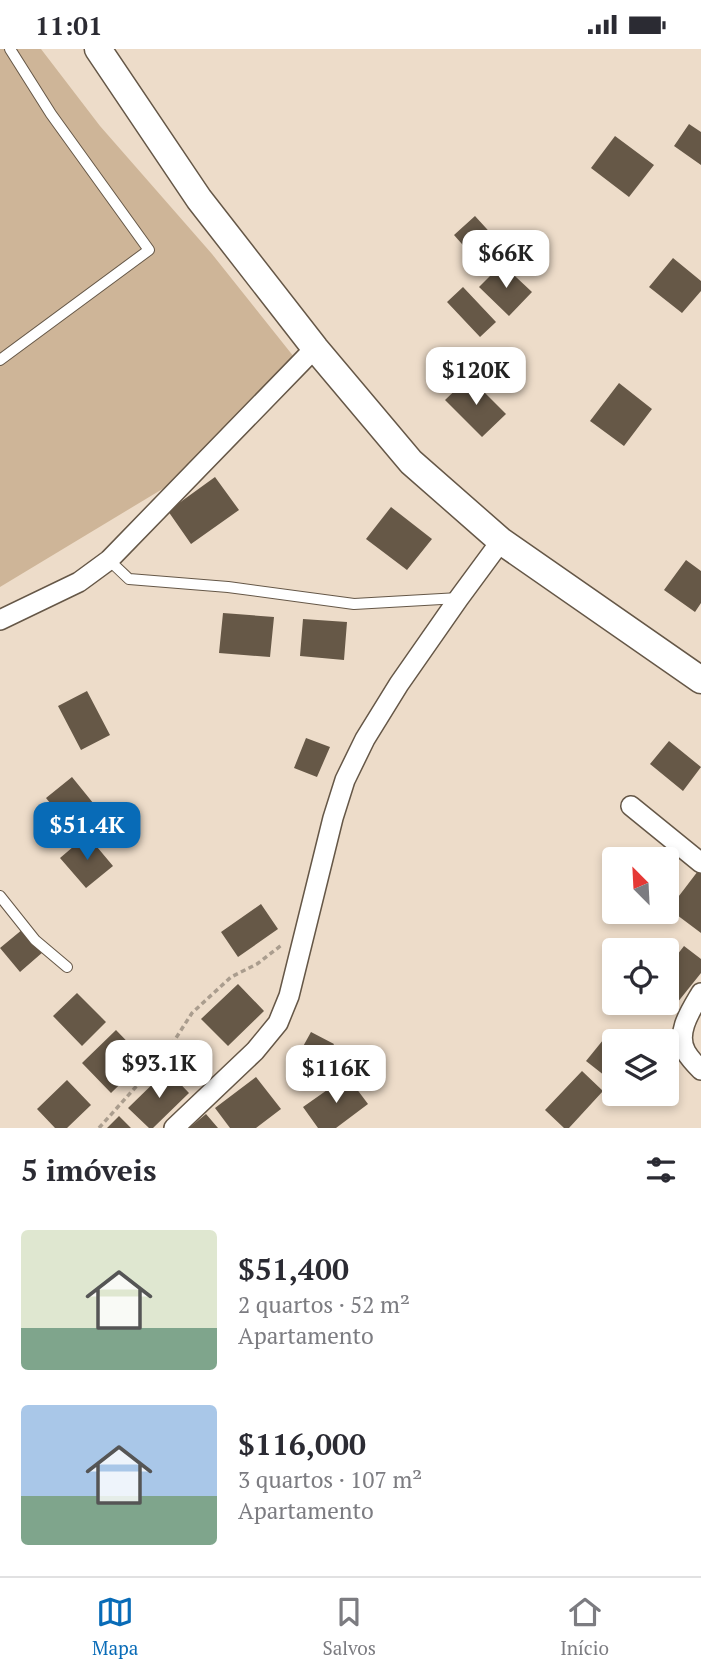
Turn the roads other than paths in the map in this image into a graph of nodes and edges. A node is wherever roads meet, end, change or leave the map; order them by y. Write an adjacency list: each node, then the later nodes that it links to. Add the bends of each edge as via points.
1 (10, 49): 4 (lane, via 149,250)
2 (98, 49): 3 (street, via 199,198)
3 (314, 348): 5 (street, via 411,462); 6 (street)
4 (0, 360)
5 (500, 541): 7 (street); 9 (street)
6 (109, 559): 7 (lane, via 129,579 354,604); 8 (street, via 79,582)
7 (459, 598): 16 (street, via 378,717 345,780 278,1023 256,1051)
8 (0, 620)
9 (701, 680)
10 (631, 806): 11 (street)
11 (701, 863)
12 (0, 896): 13 (lane, via 34,940)
13 (67, 967)
14 (701, 993): 15 (street, via 682,1034 686,1053)
15 (701, 1070)
16 (174, 1128)

